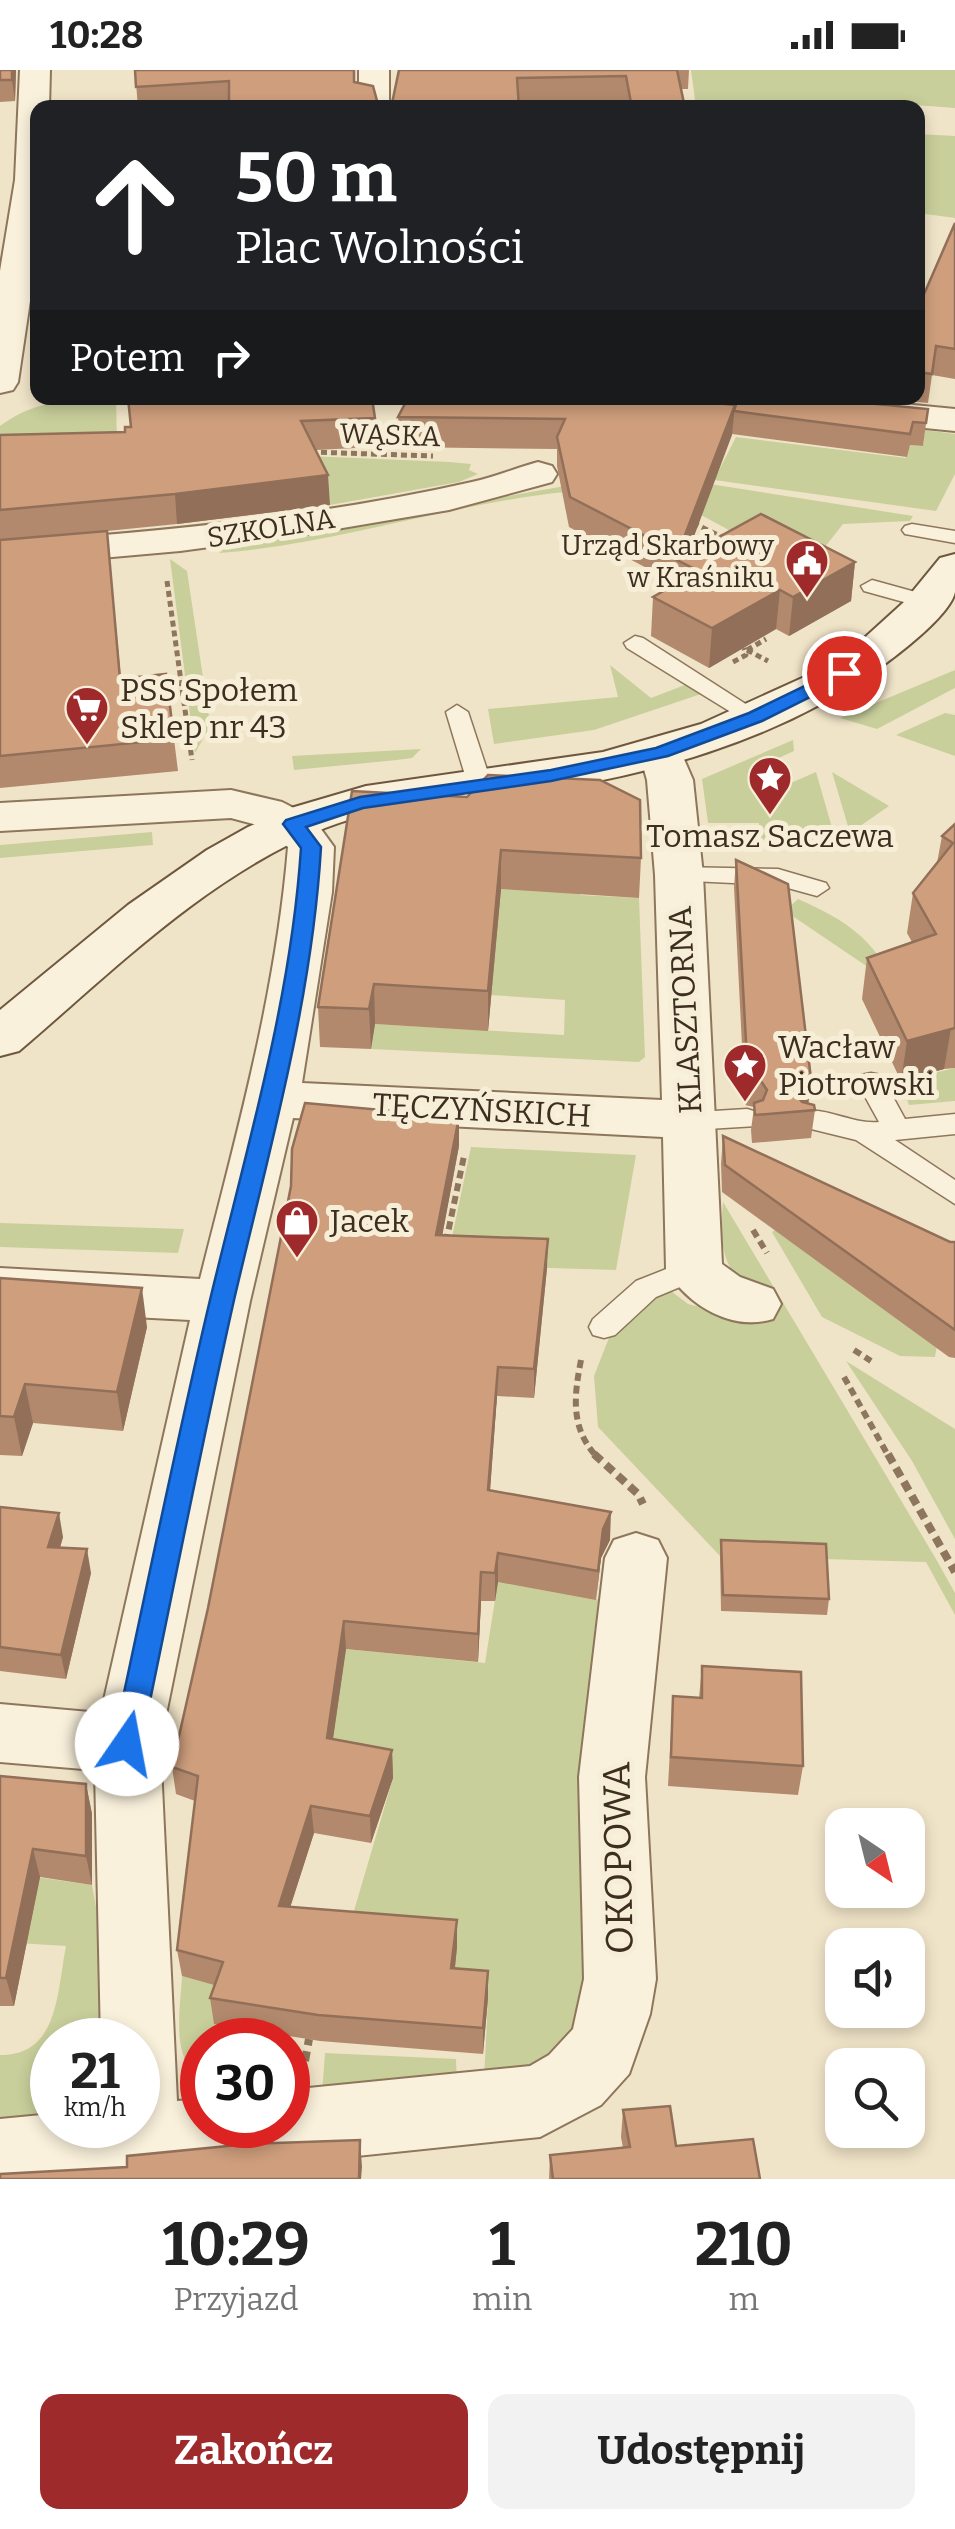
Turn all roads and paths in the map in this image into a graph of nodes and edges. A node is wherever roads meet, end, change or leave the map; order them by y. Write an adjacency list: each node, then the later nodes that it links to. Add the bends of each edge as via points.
1 (35, 70): 3 (street)
2 (374, 70): 4 (street)
3 (36, 100)
4 (374, 100)
5 (30, 187): 6 (street)
6 (0, 382)
7 (30, 386): 8 (street)
8 (0, 392)
9 (865, 405): 10 (street)
10 (955, 420)
11 (298, 451): 12 (path, WĄSKA, via 446,457)
12 (538, 474): 17 (street, SZKOLNA, via 326,520 162,544)
13 (684, 528): 16 (path, via 694,522)
14 (912, 530): 15 (lane)
15 (955, 537)
16 (729, 541)
17 (0, 555)
18 (955, 567): 21 (street)
19 (166, 572): 28 (path, via 190,760)
20 (872, 586): 21 (lane)
21 (930, 603): 26 (street, via 867,660)
22 (766, 639): 24 (path, via 747,650)
23 (635, 643): 26 (lane)
24 (770, 662)
25 (458, 712): 29 (lane)
26 (755, 717): 27 (street)
27 (661, 752): 29 (street); 32 (street, KLASZTORNA)
28 (204, 759)
29 (480, 785): 31 (street, via 360,802)
30 (0, 817): 31 (street, via 231,804)
31 (293, 824): 34 (street, via 196,879); 36 (street, via 311,847 308,892)
32 (679, 874): 33 (lane, via 778,878); 39 (street, KLASZTORNA)
33 (817, 888)
34 (0, 1038)
35 (872, 1082): 41 (lane)
36 (273, 1099): 39 (street, TĘCZYŃSKICH); 48 (street)
37 (748, 1118): 39 (lane)
38 (809, 1119): 42 (lane)
39 (691, 1120): 46 (street, KLASZTORNA)
40 (955, 1124): 41 (lane)
41 (897, 1130): 42 (lane)
42 (865, 1133): 44 (lane)
43 (466, 1147): 45 (path)
44 (955, 1194)
45 (446, 1244)
46 (694, 1269): 49 (street, via 714,1289); 50 (lane, via 646,1289)
47 (0, 1289): 48 (street)
48 (222, 1301): 57 (street)
49 (753, 1304)
50 (604, 1326): 54 (path, via 580,1362 577,1434 645,1506)
51 (854, 1350): 52 (path)
52 (872, 1361)
53 (844, 1377): 55 (path)
54 (636, 1558): 59 (street, OKOPOWA, via 612,1777 620,1979 603,2050 575,2080 540,2101)
55 (955, 1572)
56 (0, 1733): 57 (street)
57 (127, 1744): 58 (street)
58 (136, 2018)
59 (160, 2139)
60 (75, 2148): 61 (street, OKOPOWA)
61 (0, 2156)

